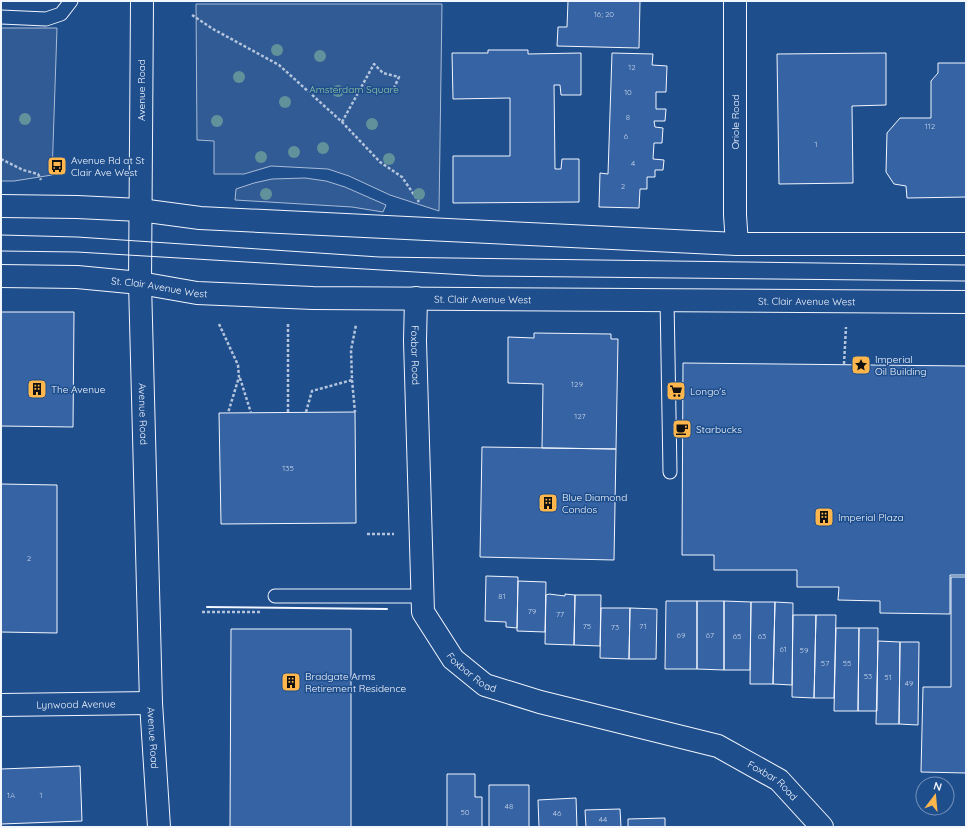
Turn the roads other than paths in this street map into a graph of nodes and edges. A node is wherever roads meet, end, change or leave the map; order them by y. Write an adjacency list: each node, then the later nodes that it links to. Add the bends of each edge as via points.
1 (71, 1): 4 (lane, via 61,14 46,19)
2 (142, 1): 6 (main road, Avenue Road)
3 (735, 1): 7 (main road, Oriole Road)
4 (1, 17)
5 (1, 206): 6 (main road)
6 (140, 210): 7 (main road, via 200,218); 10 (main road, Avenue Road)
7 (737, 244): 8 (main road)
8 (966, 244)
9 (1, 276): 10 (main road, St. Clair Avenue West, via 77,276)
10 (140, 283): 11 (main road, St. Clair Avenue West, via 197,293 313,298); 17 (main road, Avenue Road)
11 (416, 298): 12 (main road, St. Clair Avenue West); 16 (main road, Foxbar Road, via 415,341)
12 (667, 299): 13 (main road, St. Clair Avenue West); 14 (lane)
13 (966, 302)
14 (670, 472)
15 (275, 596): 16 (lane)
16 (423, 596): 20 (main road, Foxbar Road, via 423,612 453,659 485,685 540,702 718,746 779,780)
17 (151, 703): 18 (main road, Lynwood Avenue); 19 (main road, Avenue Road)
18 (1, 705)
19 (159, 827)
20 (822, 827)

